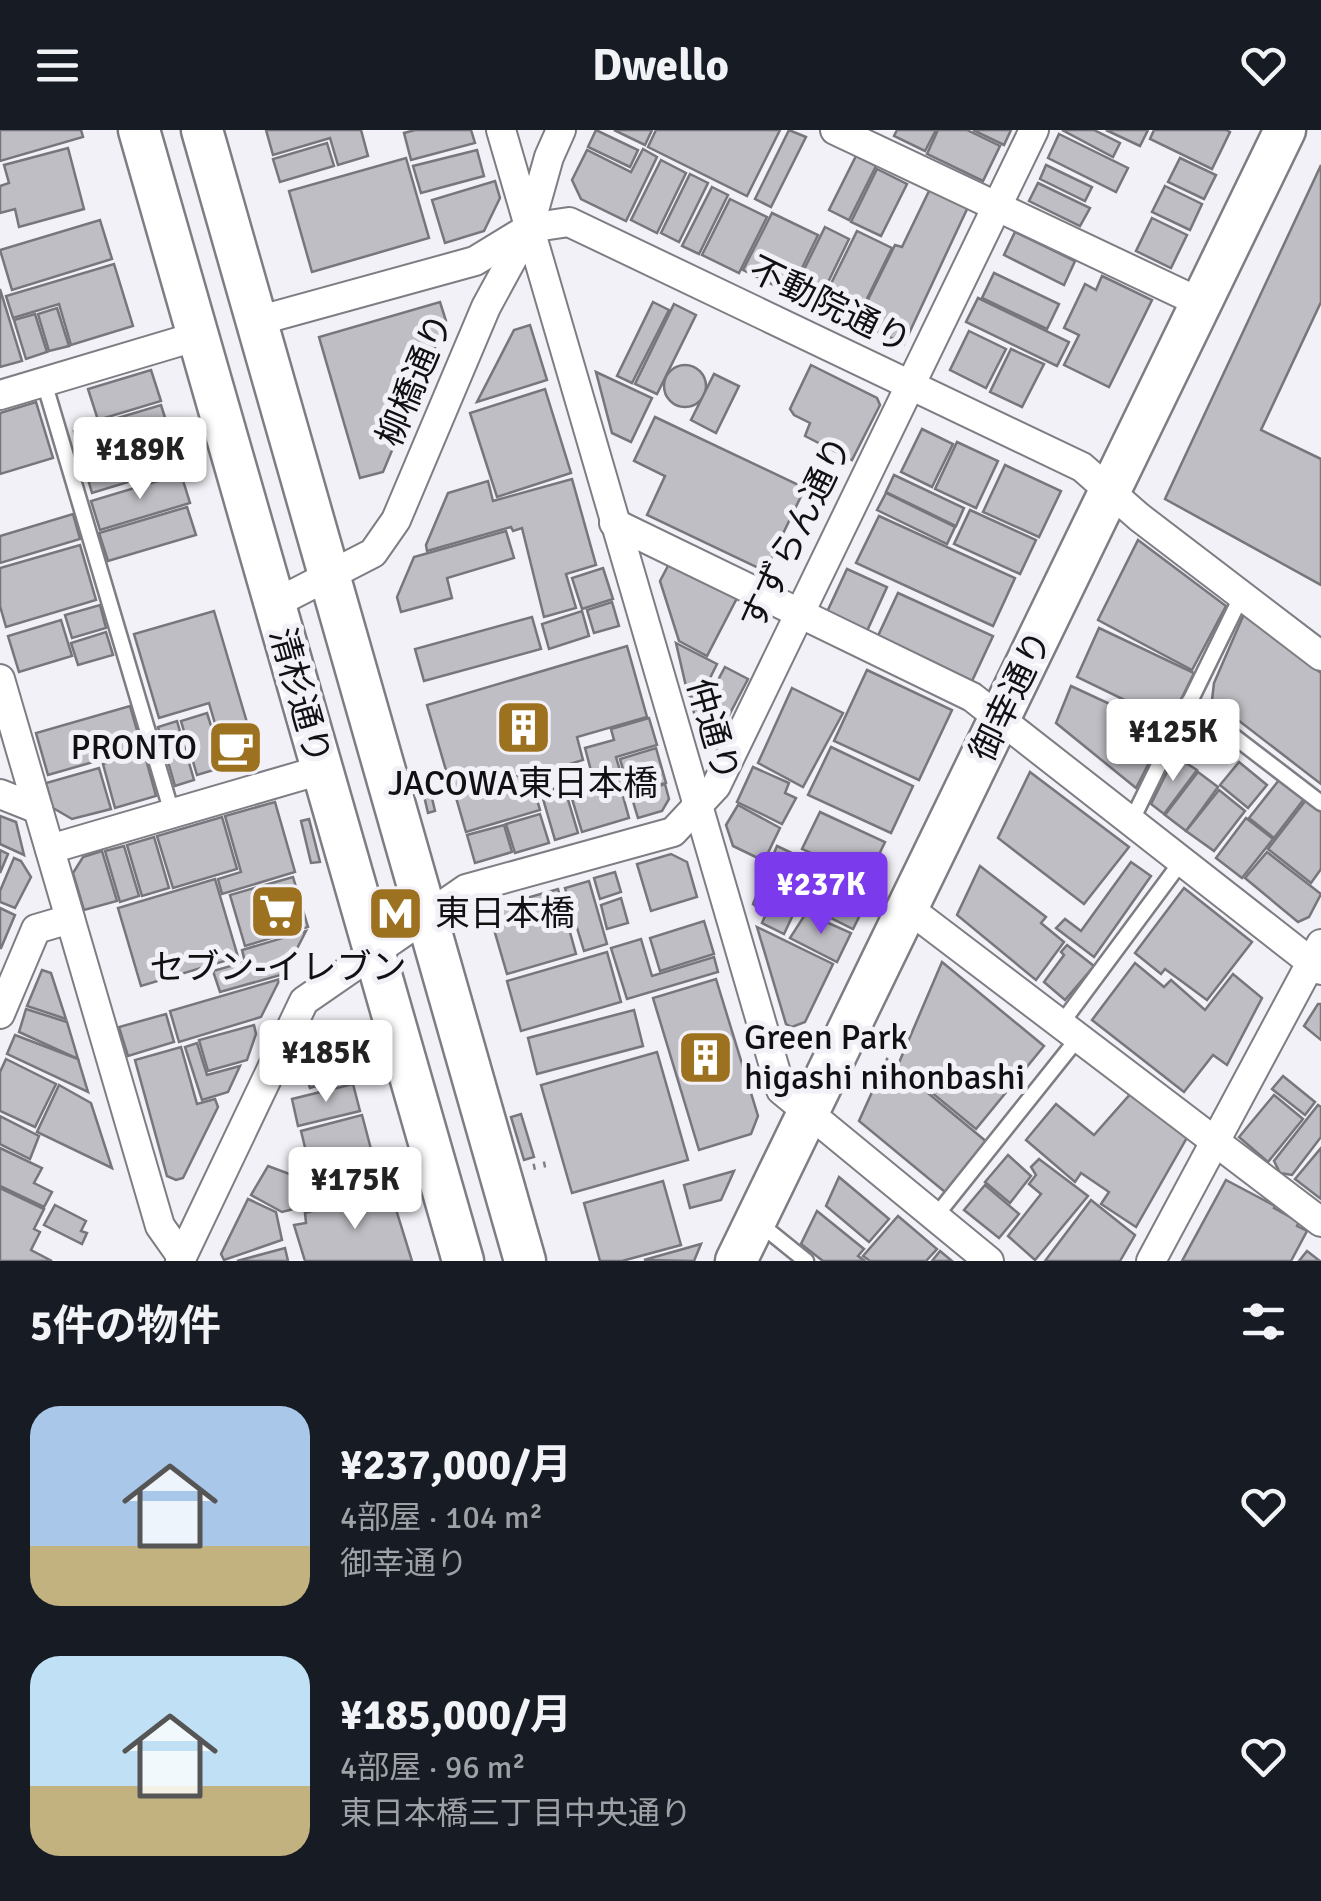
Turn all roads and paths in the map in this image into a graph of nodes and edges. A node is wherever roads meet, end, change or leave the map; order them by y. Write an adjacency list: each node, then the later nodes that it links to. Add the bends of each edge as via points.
1 (139, 130): 12 (street, 清杉通り)
2 (202, 130): 11 (street, 清杉通り)
3 (501, 130): 9 (street, 仲通り)
4 (561, 130): 9 (street, 柳橋通り)
5 (835, 130): 8 (street)
6 (1034, 130): 8 (street, すずらん通り)
7 (1285, 130): 10 (street, 御幸通り)
8 (997, 206): 10 (street); 14 (street, すずらん通り)
9 (529, 228): 11 (street, 不動院通り, via 475,261); 14 (street, 不動院通り, via 569,222); 17 (street, 仲通り); 18 (street, 柳橋通り, via 486,306 396,520 373,553)
10 (1201, 303): 16 (street, 御幸通り)
11 (257, 322): 18 (street, 清杉通り)
12 (198, 336): 13 (street); 20 (street, 清杉通り)
13 (44, 382): 15 (street); 31 (lane)
14 (910, 385): 16 (street, 不動院通り, via 1082,467); 21 (street, すずらん通り)
15 (0, 395)
16 (1110, 491): 19 (street, 不動院通り); 25 (street, 御幸通り)
17 (614, 522): 21 (street); 29 (street, 仲通り)
18 (330, 575): 20 (street, 柳橋通り); 36 (street, 清杉通り)
19 (1242, 595): 22 (street, 不動院通り); 24 (lane)
20 (274, 604): 26 (street, 清杉通り)
21 (800, 613): 25 (street, via 972,696); 29 (street, すずらん通り, via 716,786)
22 (1321, 656)
23 (0, 679): 30 (street)
24 (1189, 702): 28 (lane); 32 (lane)
25 (999, 720): 32 (street); 35 (street, 御幸通り)
26 (321, 770): 31 (street); 38 (street, 清杉通り)
27 (0, 794): 30 (street)
28 (1321, 802)
29 (696, 808): 36 (street, すずらん通り, via 673,832 466,890); 42 (street, 仲通り, via 780,1090)
30 (38, 809): 33 (street)
31 (172, 813): 33 (street)
32 (1131, 823): 34 (street)
33 (50, 849): 37 (street)
34 (1181, 862): 39 (street); 41 (lane)
35 (908, 908): 41 (street); 42 (street, 御幸通り)
36 (428, 916): 38 (street, すずらん通り); 49 (street, 清杉通り)
37 (70, 919): 40 (street, via 36,930); 47 (street, via 160,1226)
38 (374, 953): 47 (street, すずらん通り, via 304,1001); 48 (street, 清杉通り)
39 (1318, 959): 43 (street)
40 (0, 1014)
41 (1070, 1031): 43 (street); 44 (lane)
42 (808, 1113): 44 (street, 仲通り); 45 (street, 御幸通り)
43 (1215, 1141): 46 (street); 53 (street)
44 (936, 1218): 52 (street, 仲通り)
45 (756, 1221): 50 (street, 御幸通り); 51 (lane)
46 (1321, 1222)
47 (182, 1260)
48 (463, 1261)
49 (525, 1261)
50 (736, 1261)
51 (806, 1261)
52 (989, 1261)
53 (1150, 1261)

